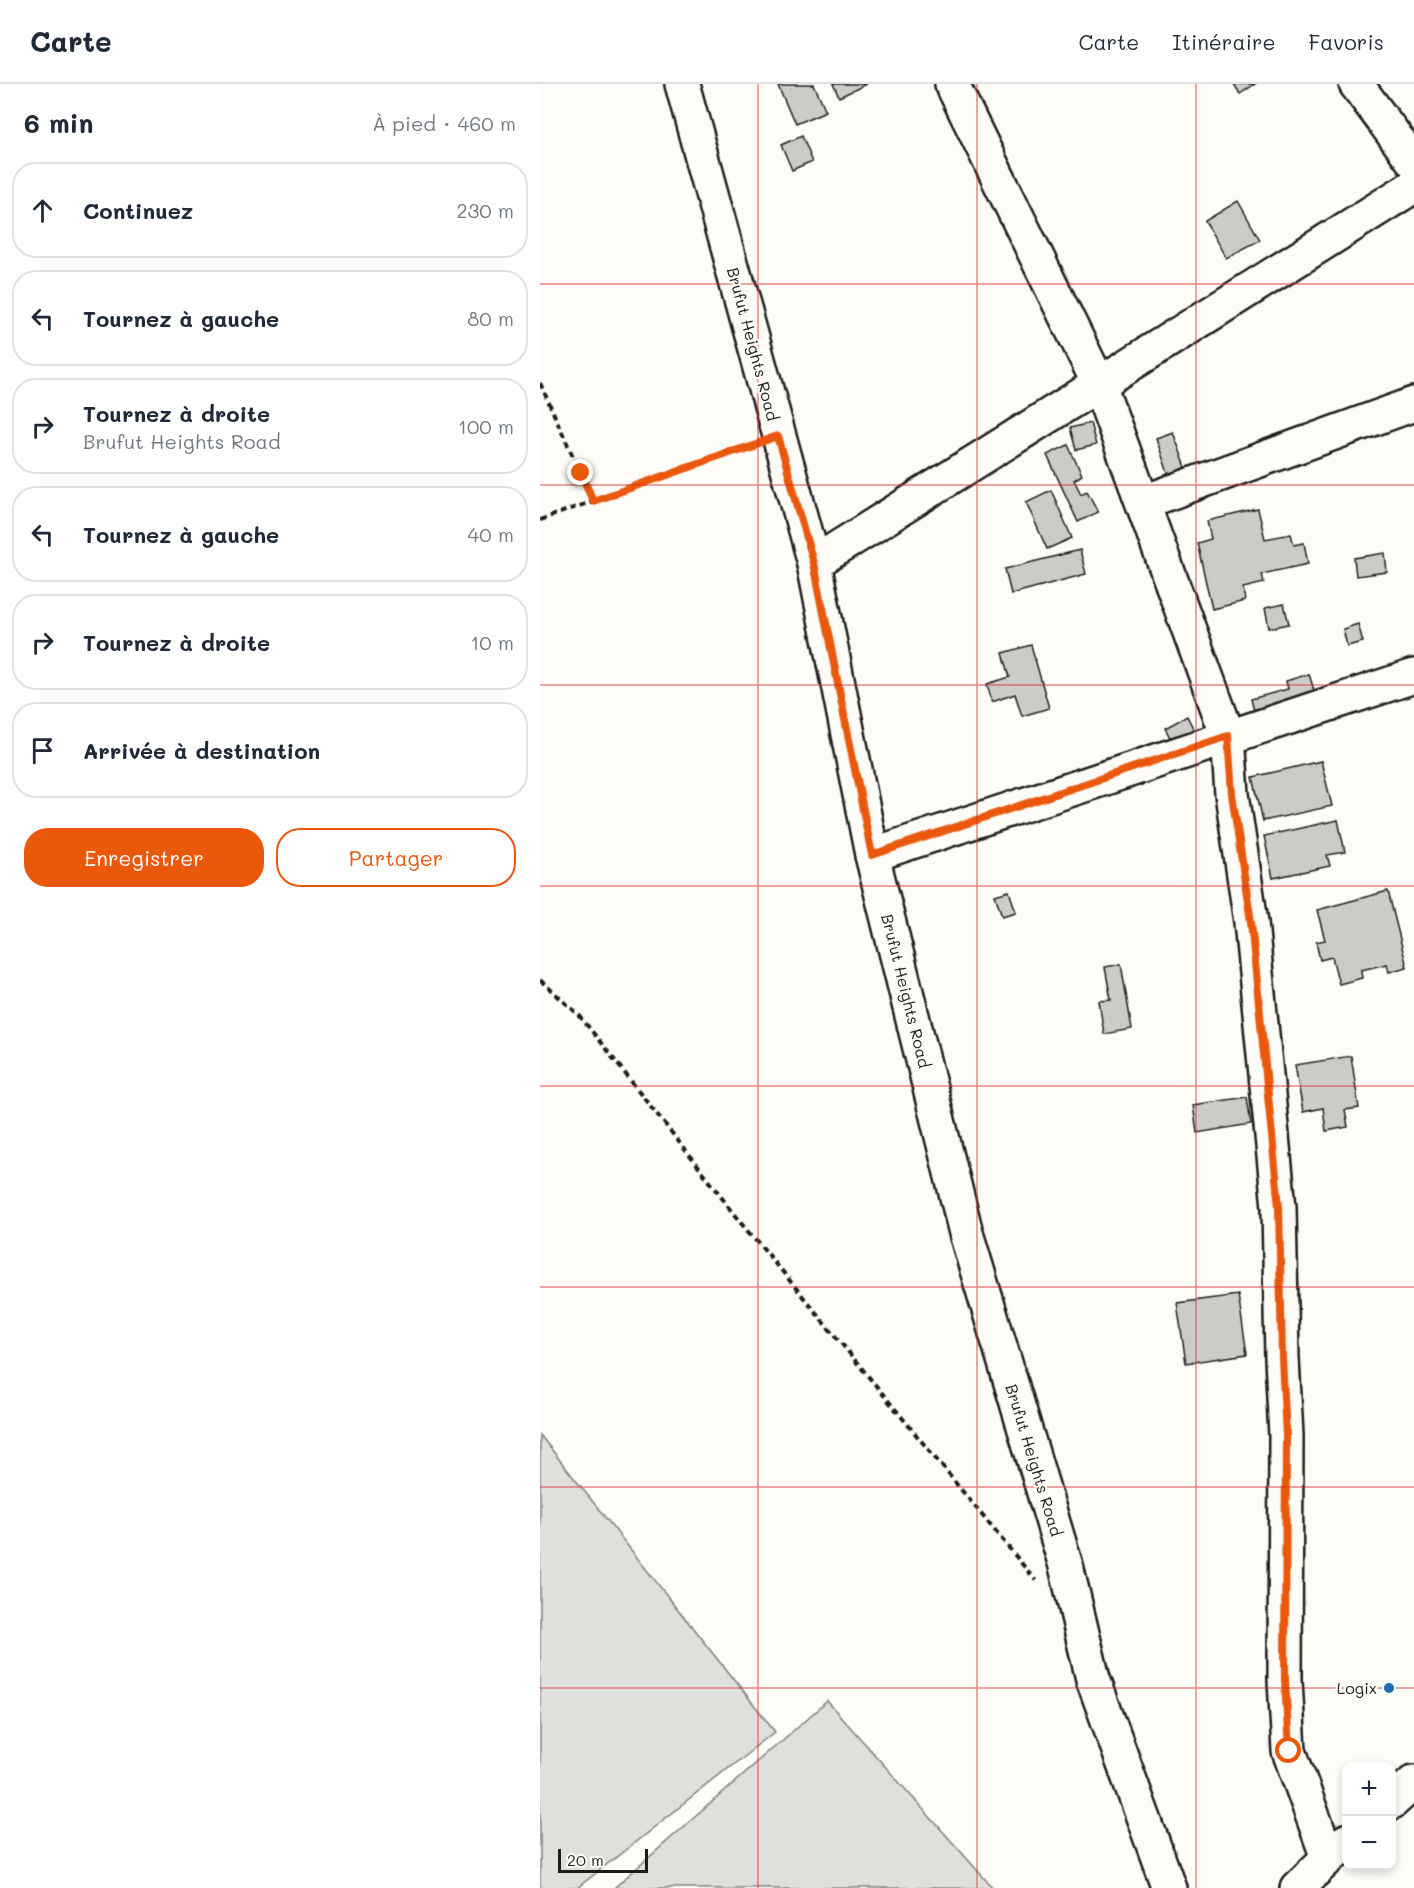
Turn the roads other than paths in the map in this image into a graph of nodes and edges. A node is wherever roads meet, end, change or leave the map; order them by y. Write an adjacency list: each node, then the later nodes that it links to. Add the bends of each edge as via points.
1 (682, 84): 9 (street, Brufut Heights Road)
2 (952, 84): 6 (street)
3 (1356, 84): 4 (street)
4 (1414, 162)
5 (1414, 186): 6 (street)
6 (1099, 384): 8 (street); 9 (street)
7 (1414, 404): 8 (street)
8 (1144, 502): 11 (street)
9 (814, 563): 12 (street, Brufut Heights Road)
10 (1414, 676): 11 (street)
11 (1228, 736): 12 (street); 15 (street, via 1279,1207 1289,1751)
12 (872, 855): 16 (street, Brufut Heights Road, via 966,1233 1066,1566 1093,1679)
13 (1414, 1782): 14 (street)
14 (1396, 1798)
15 (1337, 1850): 17 (street)
16 (1169, 1888)
17 (1297, 1888)

